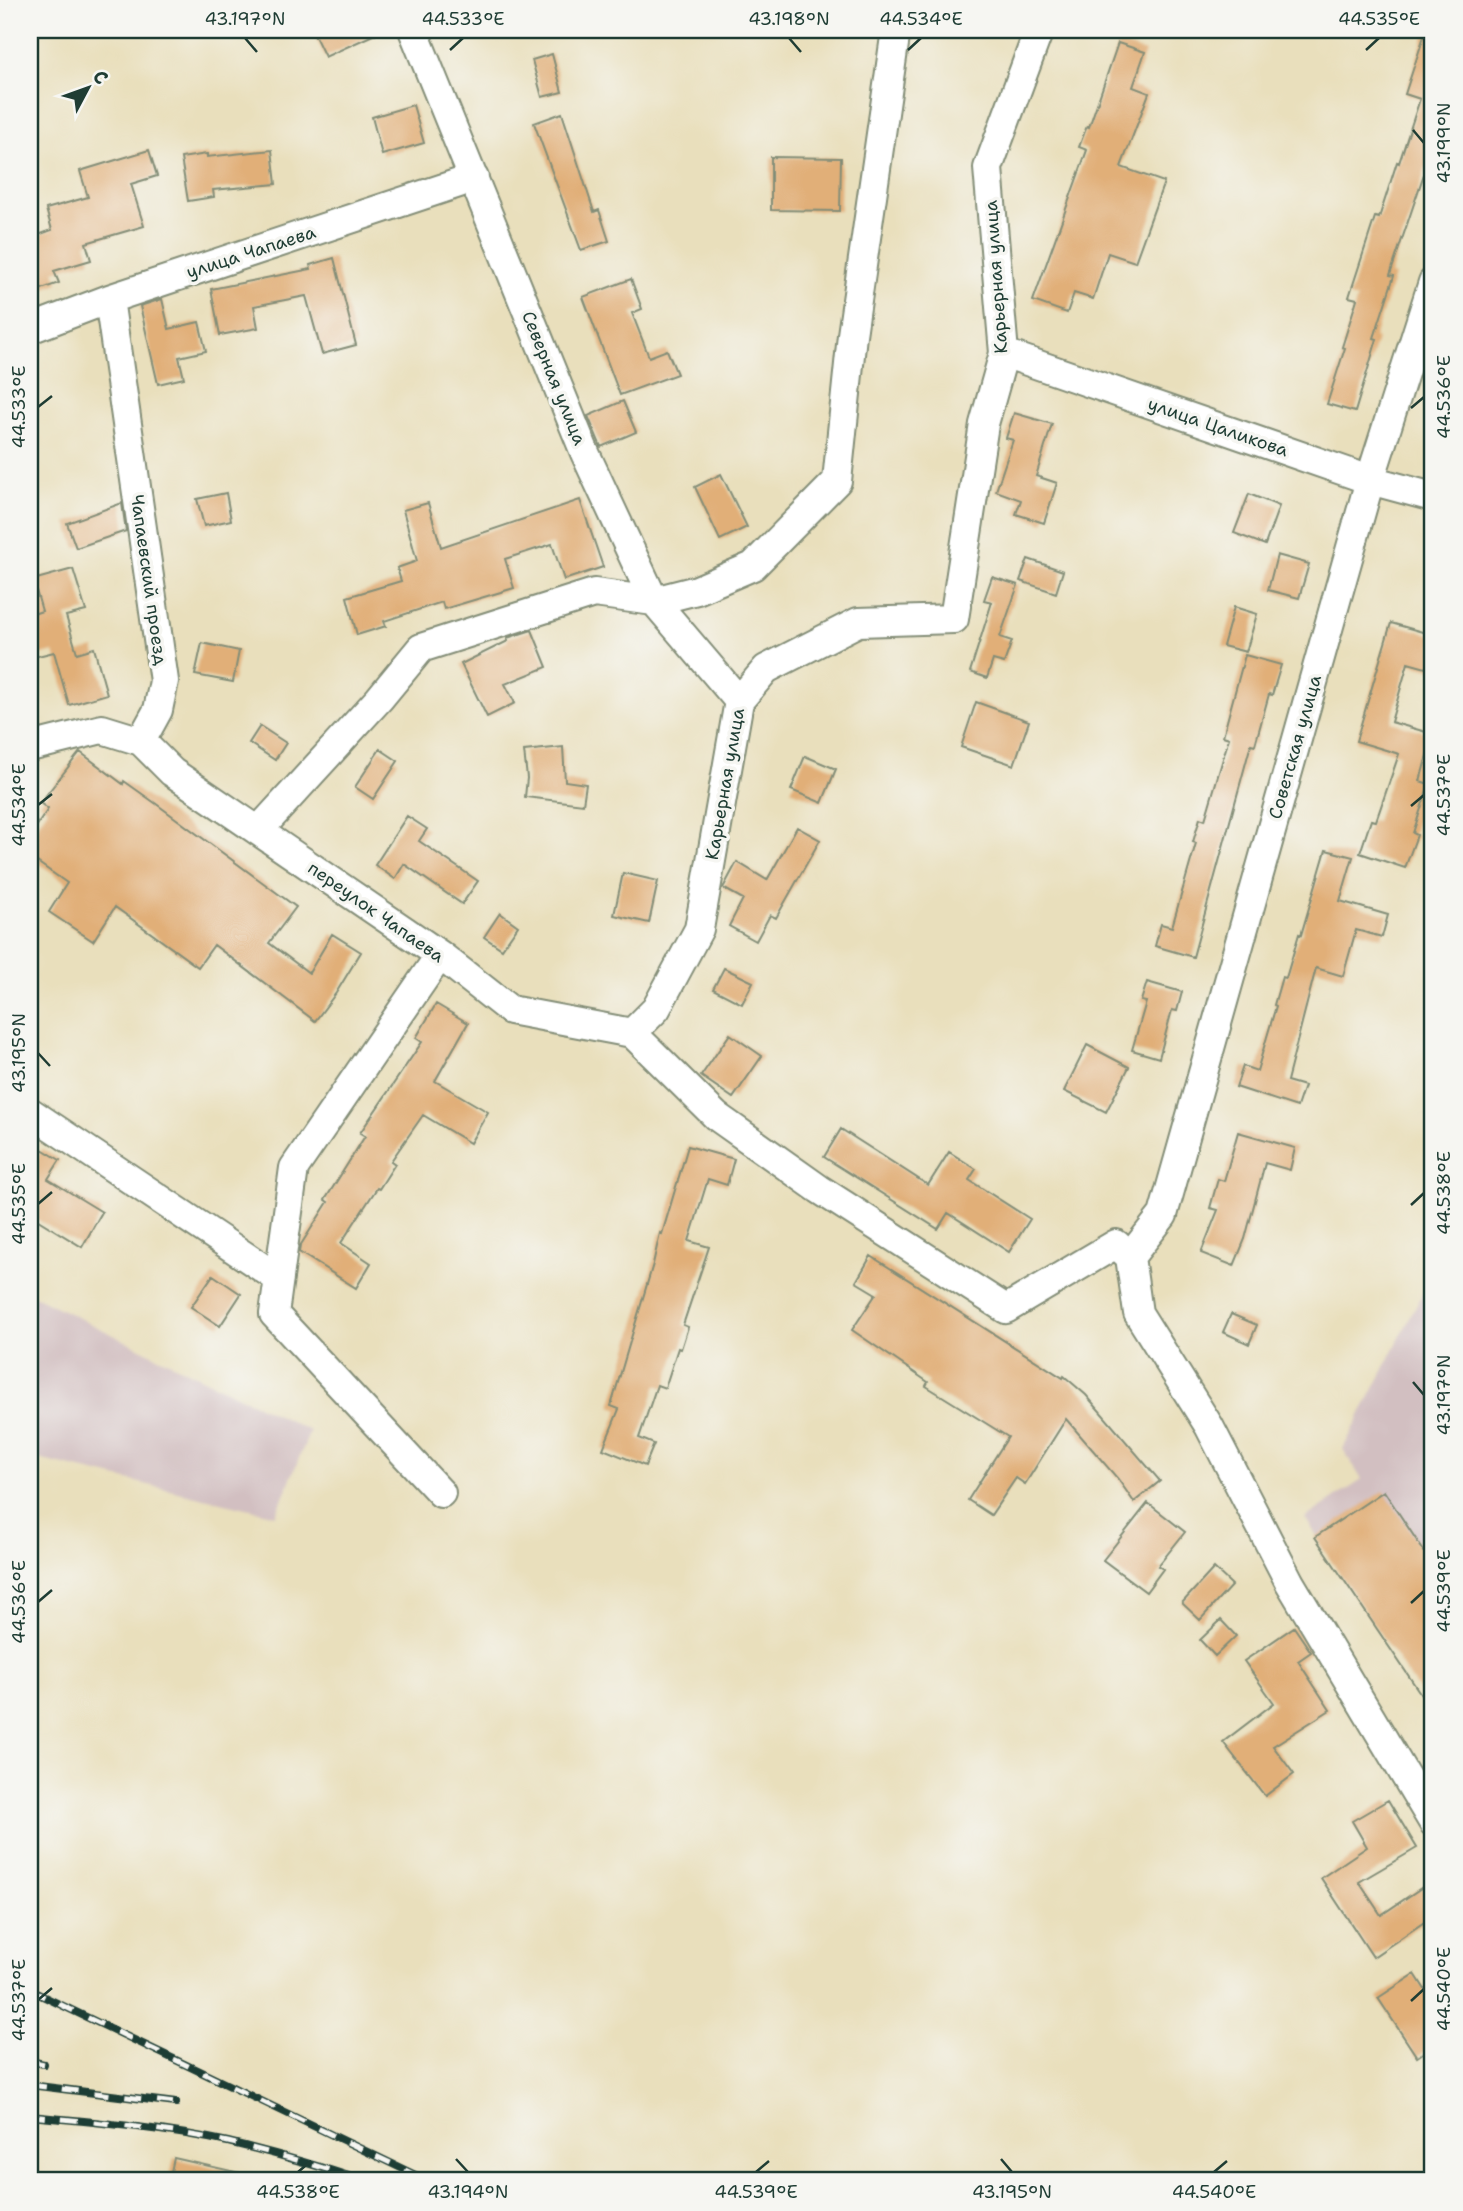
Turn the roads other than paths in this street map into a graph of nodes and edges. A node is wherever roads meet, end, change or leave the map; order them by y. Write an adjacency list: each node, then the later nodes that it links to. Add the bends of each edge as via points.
1 (413, 30): 4 (street, Северная улица)
2 (896, 30): 11 (street, via 852,335 837,481 753,566 697,590)
3 (1039, 30): 8 (street, Карьерная улица, via 988,168)
4 (474, 178): 6 (street, улица Чапаева); 11 (street, Северная улица, via 585,453)
5 (1433, 282): 9 (street, Советская улица)
6 (109, 299): 7 (street, улица Чапаева); 13 (street, Чапаевский проезд, via 164,681 158,710)
7 (30, 329)
8 (1004, 353): 9 (street, улица Цаликова); 12 (street, Карьерная улица, via 984,424 954,619 858,622 766,669)
9 (1370, 480): 10 (street, улица Цаликова); 19 (street, Советская улица, via 1163,1214)
10 (1433, 497)
11 (654, 601): 12 (street, Северная улица); 15 (street, via 594,593 422,648)
12 (740, 701): 17 (street, Карьерная улица, via 699,929 656,1009)
13 (142, 741): 14 (street, via 102,729); 15 (street, переулок Чапаева, via 172,772)
14 (30, 747)
15 (258, 831): 16 (street, переулок Чапаева)
16 (440, 955): 17 (street, переулок Чапаева, via 510,1010); 20 (street, via 294,1168)
17 (632, 1033): 19 (street, via 716,1116 1006,1309 1116,1244)
18 (30, 1112): 20 (street)
19 (1130, 1257): 22 (street, via 1138,1313 1209,1426 1290,1583)
20 (279, 1279): 21 (street, via 274,1314)
21 (441, 1493)
22 (1433, 1822)

